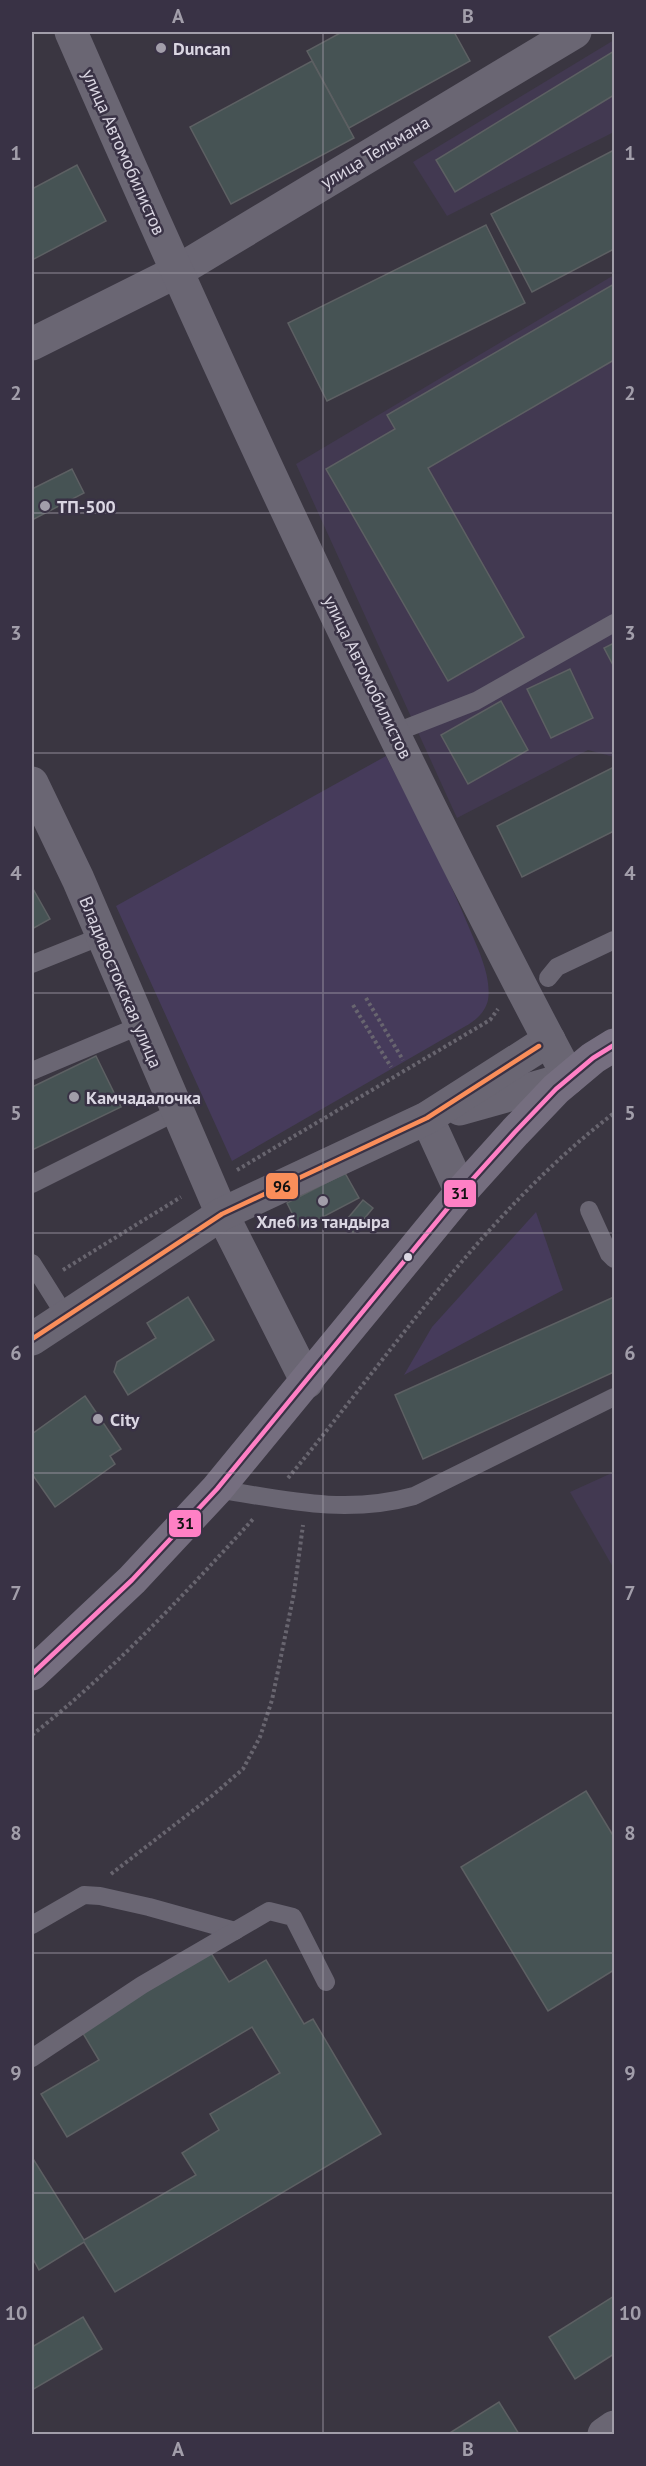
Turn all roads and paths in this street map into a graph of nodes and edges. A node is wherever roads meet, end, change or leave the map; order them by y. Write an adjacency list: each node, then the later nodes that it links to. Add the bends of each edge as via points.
1 (71, 32): 3 (street, улица Автомобилистов)
2 (575, 32): 3 (street, улица Тельмана)
3 (176, 272): 4 (street); 6 (street, улица Автомобилистов)
4 (32, 344)
5 (615, 623): 6 (lane, via 476,701)
6 (394, 733): 16 (street, улица Автомобилистов)
7 (32, 783): 8 (street, Владивостокская улица)
8 (102, 936): 10 (lane); 15 (street, Владивостокская улица)
9 (615, 940): 11 (lane, via 557,967)
10 (32, 964)
11 (548, 978)
12 (366, 998): 18 (path)
13 (353, 1005): 19 (path)
14 (500, 1006): 25 (path, via 490,1020)
15 (140, 1026): 20 (lane); 22 (street, Владивостокская улица)
16 (549, 1040): 21 (street, улица Автомобилистов); 24 (street)
17 (615, 1045): 21 (main road)
18 (403, 1060)
19 (391, 1068)
20 (32, 1071)
21 (569, 1078): 24 (street); 27 (main road)
22 (176, 1112): 26 (lane); 30 (street, Владивостокская улица)
23 (615, 1113): 39 (path, via 583,1137 506,1209)
24 (427, 1118): 27 (street); 30 (street)
25 (227, 1175)
26 (32, 1184)
27 (461, 1192): 36 (main road)
28 (187, 1193): 33 (path)
29 (589, 1210): 31 (lane)
30 (222, 1214): 34 (street); 36 (street, Владивостокская улица)
31 (615, 1259)
32 (32, 1263): 34 (lane)
33 (61, 1272)
34 (66, 1317): 35 (street)
35 (32, 1339)
36 (307, 1382): 38 (main road)
37 (615, 1397): 40 (lane, via 414,1496 385,1504)
38 (217, 1489): 39 (lane); 41 (main road, via 132,1580)
39 (271, 1498): 40 (lane); 42 (path, via 131,1647)
40 (307, 1504): 43 (path, via 272,1700 260,1737 243,1769)
41 (32, 1674)
42 (32, 1735)
43 (84, 1895): 44 (lane); 45 (lane, via 148,1907)
44 (32, 1925)
45 (235, 1931): 46 (lane, via 268,1911 293,1917); 47 (lane, via 142,1985)
46 (326, 1983)
47 (32, 2058)
48 (615, 2427): 49 (street)
49 (604, 2434)

